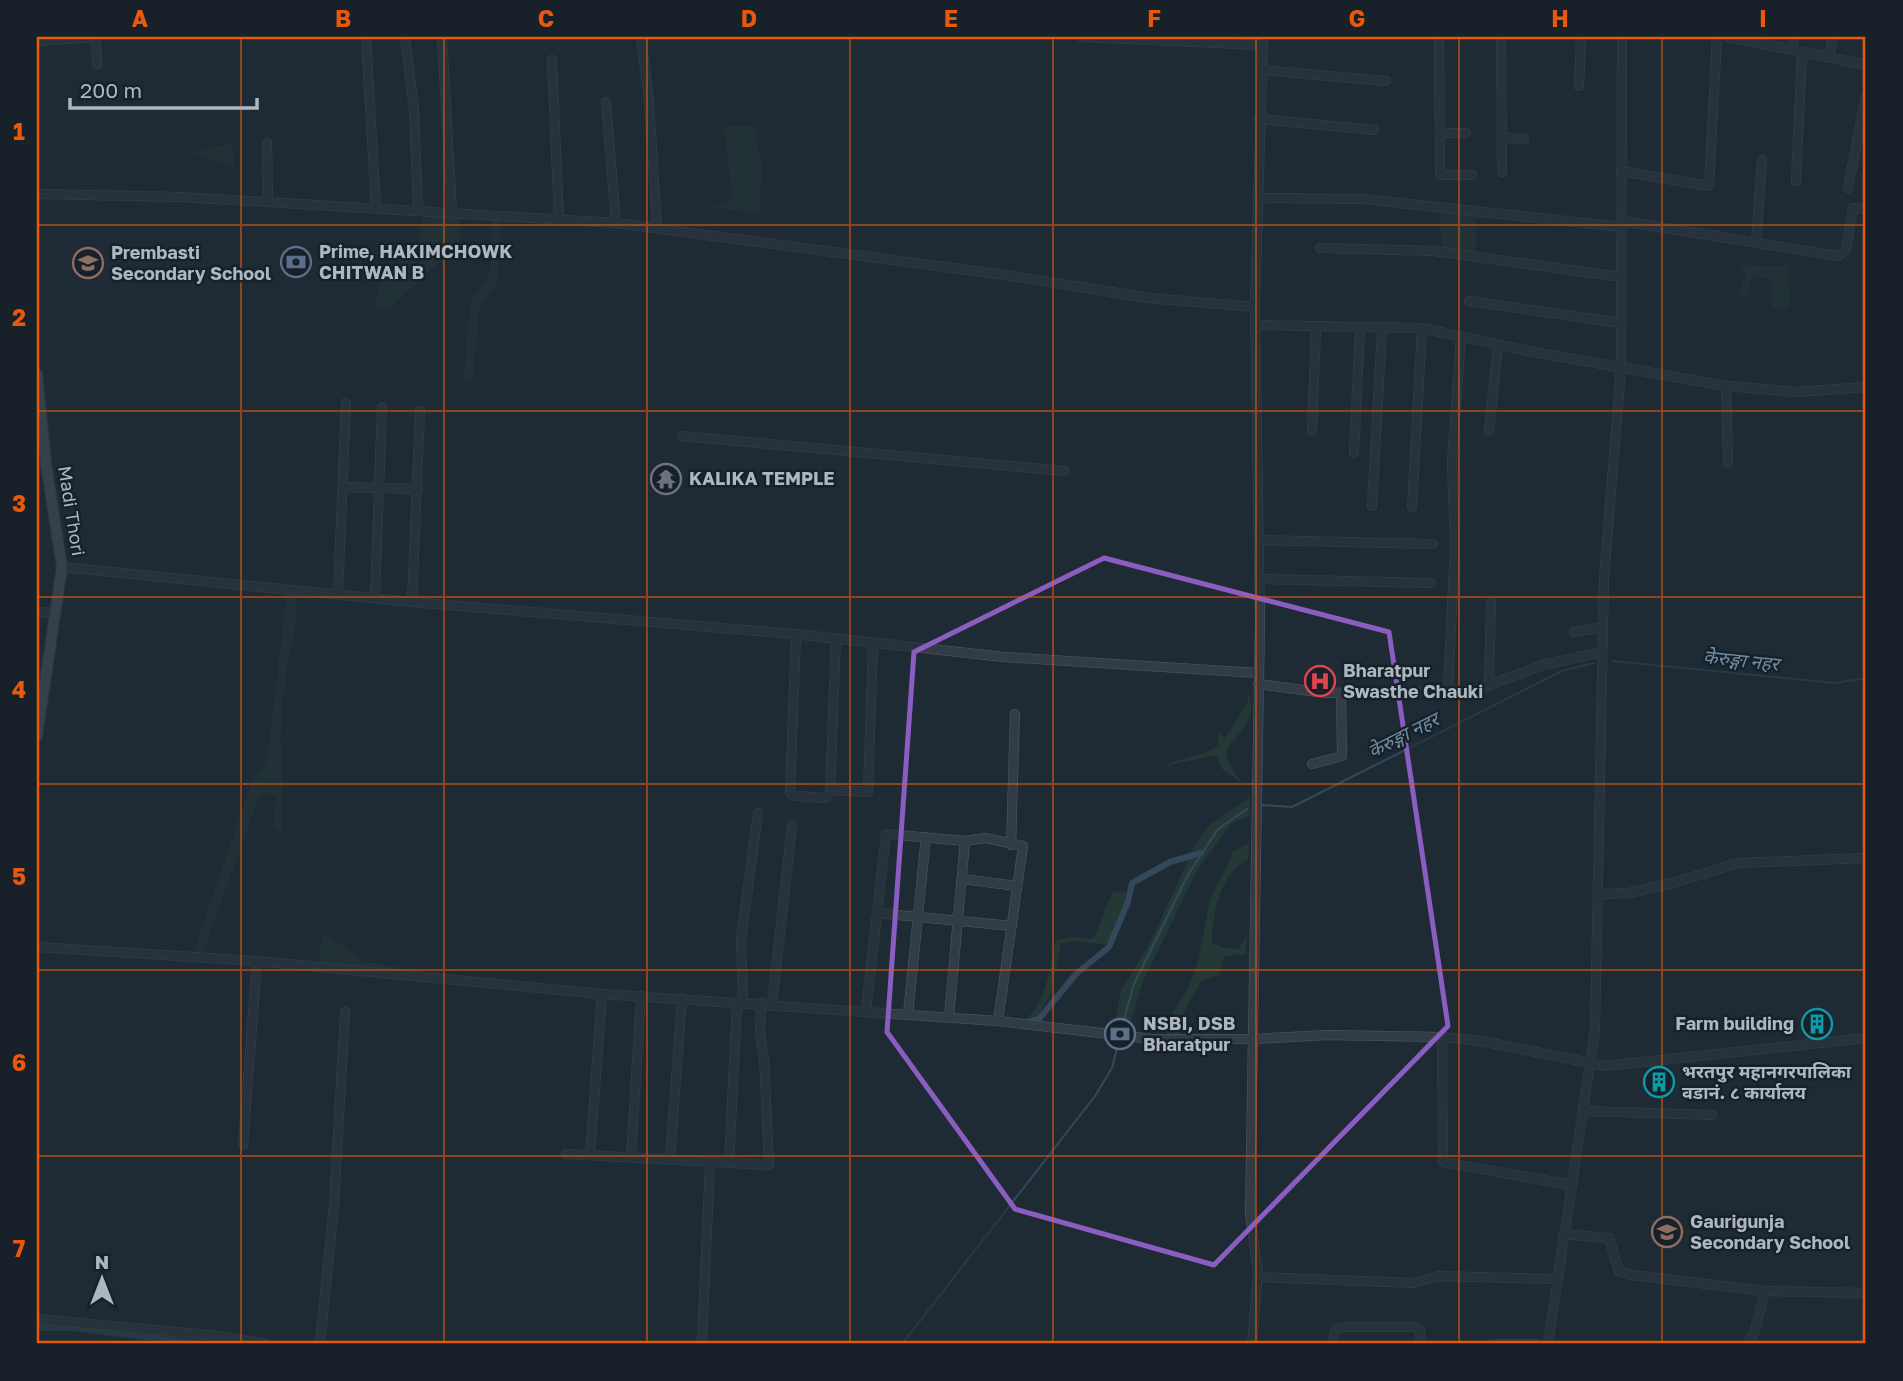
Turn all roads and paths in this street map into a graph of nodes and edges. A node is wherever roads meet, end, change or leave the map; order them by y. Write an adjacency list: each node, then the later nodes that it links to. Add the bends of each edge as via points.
1 (96, 37): 15 (street); 20 (street)
2 (366, 37): 43 (street)
3 (405, 37): 44 (street, via 414,109)
4 (442, 37): 46 (street)
5 (641, 37): 50 (street)
6 (1082, 37): 16 (street)
7 (1439, 37): 29 (street)
8 (1501, 37): 31 (street)
9 (1581, 37): 24 (street)
10 (1622, 37): 35 (street)
11 (1717, 37): 35 (street, via 1709,187)
12 (1732, 37): 17 (street)
13 (1794, 37): 17 (street)
14 (1833, 37): 18 (street)
15 (37, 41)
16 (1263, 41): 22 (street)
17 (1797, 51): 18 (street); 38 (street)
18 (1829, 57): 21 (street)
19 (552, 60): 47 (street)
20 (97, 64)
21 (1866, 65)
22 (1261, 70): 23 (street); 27 (street)
23 (1386, 81)
24 (1579, 86)
25 (1866, 96): 39 (street)
26 (606, 102): 48 (street)
27 (1259, 119): 28 (street); 41 (street)
28 (1374, 130)
29 (1440, 133): 30 (street); 37 (street, via 1440,175)
30 (1466, 133)
31 (1502, 138): 32 (street); 36 (street)
32 (1524, 139)
33 (267, 143): 42 (street)
34 (1762, 160): 51 (street)
35 (1621, 171): 49 (street)
36 (1502, 172)
37 (1472, 175)
38 (1796, 181)
39 (1848, 188)
40 (37, 194): 42 (street)
41 (1257, 198): 49 (street, via 1363,200); 55 (street)
42 (268, 202): 43 (street)
43 (376, 208): 44 (street)
44 (418, 209): 46 (street)
45 (1866, 209): 51 (street, via 1853,208 1843,254)
46 (452, 211): 47 (street)
47 (559, 219): 48 (street)
48 (616, 223): 50 (street)
49 (1622, 224): 51 (street); 53 (street)
50 (657, 228): 55 (street, via 1148,298)
51 (1756, 243)
52 (1320, 248): 53 (street, via 1434,251)
53 (1621, 276): 56 (street)
54 (1469, 301): 56 (street)
55 (1255, 307): 57 (street)
56 (1621, 323): 64 (street)
57 (1256, 326): 58 (street); 82 (street)
58 (1316, 328): 60 (street); 71 (street)
59 (1422, 328): 61 (street); 62 (street); 81 (street)
60 (1360, 329): 61 (street); 74 (street)
61 (1382, 329): 80 (street)
62 (1461, 336): 63 (street); 102 (street, via 1452,463 1455,546)
63 (1498, 345): 64 (street); 72 (street)
64 (1621, 368): 66 (street); 93 (street)
65 (37, 374): 84 (main road, Madi Thori)
66 (1726, 386): 67 (street, via 1797,392); 75 (street)
67 (1866, 387)
68 (346, 403): 77 (street)
69 (382, 407): 78 (street)
70 (420, 411): 79 (street)
71 (1312, 431)
72 (1489, 431)
73 (682, 436): 76 (street)
74 (1354, 453)
75 (1728, 463)
76 (1065, 471)
77 (342, 487): 78 (street); 87 (street)
78 (379, 488): 79 (street); 88 (street)
79 (418, 489): 89 (street)
80 (1372, 506)
81 (1412, 507)
82 (1259, 540): 83 (street); 85 (street)
83 (1433, 544)
84 (62, 567): 87 (street); 92 (main road, Madi Thori)
85 (1259, 579): 86 (street); 99 (street)
86 (1431, 583)
87 (338, 594): 88 (street)
88 (375, 597): 89 (street)
89 (412, 601): 95 (street)
90 (1492, 602): 101 (street)
91 (37, 612): 92 (street)
92 (56, 613): 105 (main road, Madi Thori)
93 (1603, 627): 94 (street); 98 (street)
94 (1574, 632)
95 (796, 634): 96 (street); 107 (street, via 790,793 826,798)
96 (835, 638): 97 (street); 107 (street)
97 (873, 643): 99 (street, via 1004,657); 107 (street, via 868,792)
98 (1602, 652): 101 (street, via 1543,666); 116 (street)
99 (1258, 673): 100 (street)
100 (1258, 684): 103 (street); 136 (street)
101 (1489, 686): 102 (street)
102 (1448, 689): 103 (street)
103 (1341, 693): 106 (street, via 1342,756)
104 (1015, 714): 112 (street)
105 (37, 736)
106 (1312, 764)
107 (830, 790)
108 (758, 813): 126 (street, via 741,940)
109 (792, 825): 128 (street)
110 (926, 837): 111 (street); 117 (street, via 886,834); 118 (street)
111 (965, 841): 112 (street, via 985,838); 114 (street)
112 (1011, 845): 115 (street, via 1023,846)
113 (1866, 858): 116 (street, via 1738,863 1629,893)
114 (962, 880): 115 (street); 119 (street)
115 (1017, 886): 120 (street)
116 (1598, 894): 137 (street)
117 (877, 913): 118 (street); 129 (street)
118 (918, 916): 119 (street); 131 (street)
119 (958, 919): 120 (street); 132 (street)
120 (1012, 926): 133 (street)
121 (37, 947): 122 (street)
122 (257, 961): 123 (street); 140 (street)
123 (602, 994): 124 (street); 142 (street)
124 (640, 996): 125 (street); 143 (street)
125 (682, 998): 126 (street); 144 (street)
126 (740, 1001): 127 (street); 146 (street)
127 (761, 1003): 128 (street); 146 (street, via 769,1165)
128 (772, 1004): 129 (street)
129 (866, 1011): 131 (street)
130 (345, 1012): 155 (street, via 334,1205)
131 (908, 1014): 132 (street)
132 (949, 1017): 133 (street)
133 (998, 1021): 136 (street, via 1152,1039)
134 (1443, 1037): 136 (street); 137 (street); 147 (street, via 1443,1162)
135 (1866, 1038): 137 (street)
136 (1254, 1039): 149 (street, via 1251,1213)
137 (1592, 1065): 138 (street)
138 (1584, 1111): 139 (street); 147 (street)
139 (1712, 1115)
140 (243, 1145)
141 (566, 1154): 142 (street)
142 (590, 1155): 143 (street)
143 (631, 1157): 144 (street)
144 (670, 1160): 145 (street)
145 (710, 1162): 146 (street); 156 (street)
146 (729, 1163)
147 (1572, 1185): 148 (street)
148 (1563, 1234): 150 (street); 151 (street, via 1609,1238 1617,1266 1625,1273)
149 (1258, 1277): 150 (street, via 1414,1283 1438,1276); 157 (street)
150 (1557, 1279): 162 (street)
151 (1765, 1291): 152 (street); 163 (street)
152 (1866, 1293)
153 (37, 1319): 154 (street)
154 (267, 1344)
155 (320, 1344)
156 (702, 1344)
157 (1252, 1344)
158 (1332, 1344): 159 (street, via 1336,1329 1367,1327 1418,1328)
159 (1421, 1344)
160 (1492, 1344): 161 (street)
161 (1535, 1344)
162 (1548, 1344)
163 (1748, 1344)

